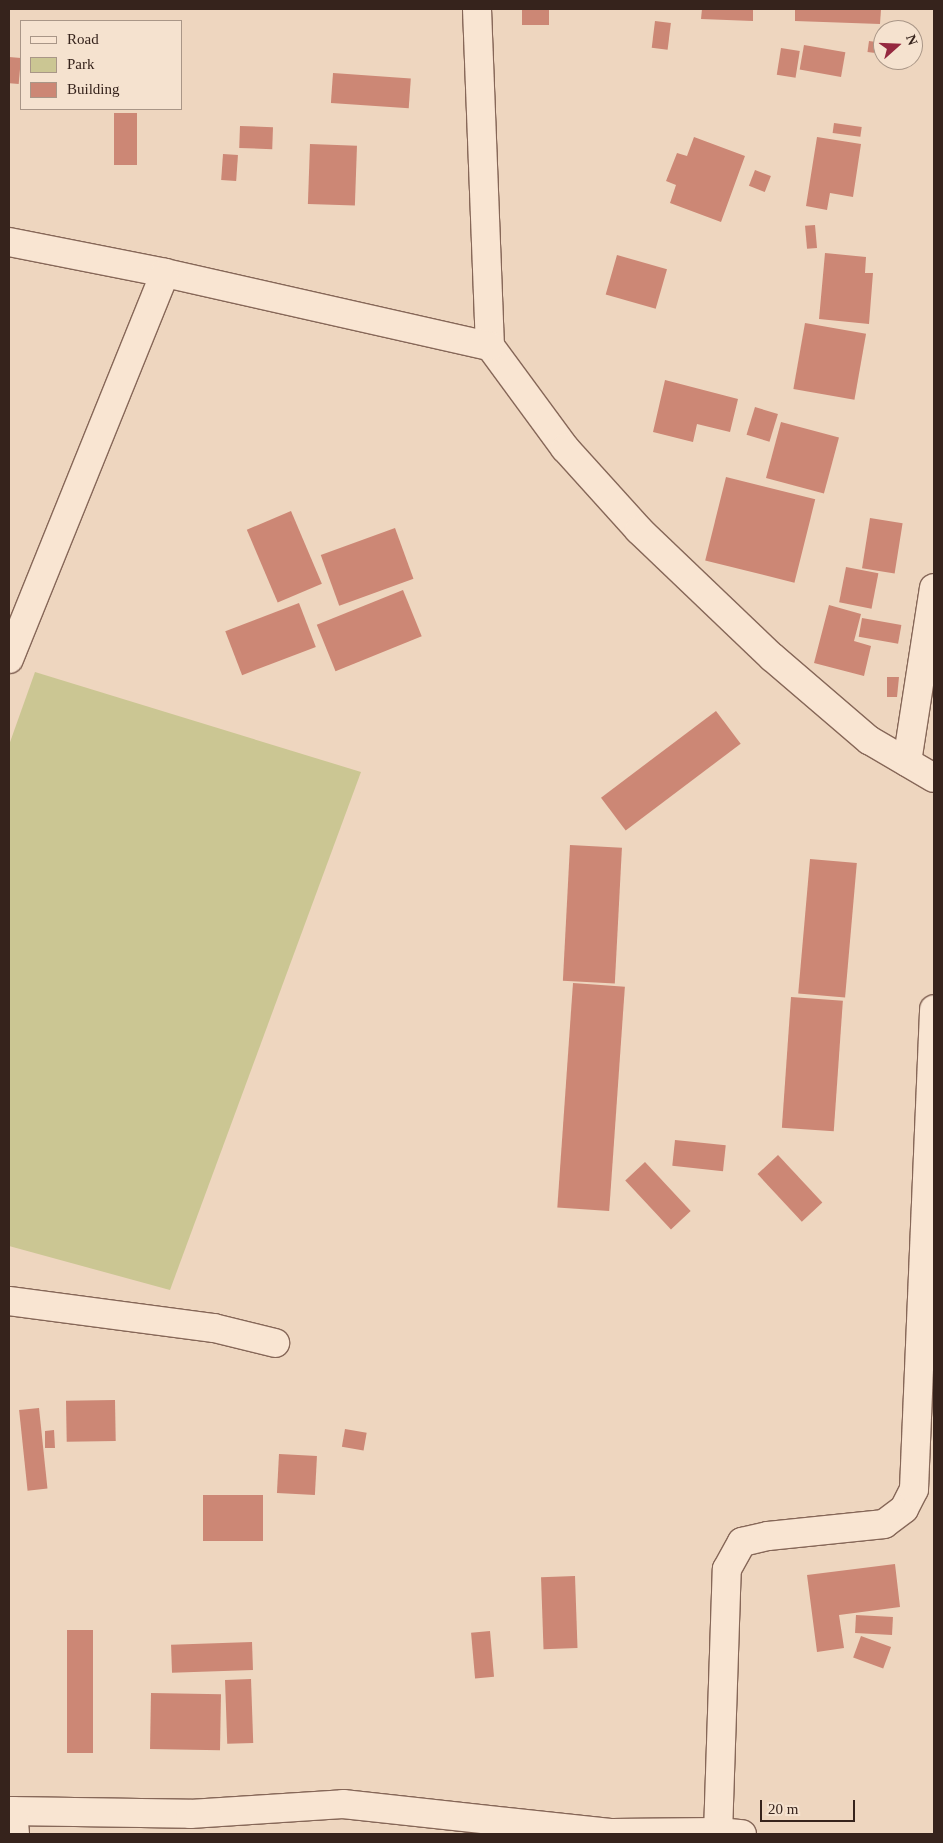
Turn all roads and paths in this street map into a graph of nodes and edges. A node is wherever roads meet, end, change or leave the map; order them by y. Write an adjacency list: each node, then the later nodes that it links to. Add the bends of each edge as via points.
1 (477, 9): 4 (street)
2 (9, 242): 3 (street)
3 (165, 273): 4 (street); 6 (street)
4 (490, 346): 7 (street, via 564,448 639,530 772,657 869,740)
5 (934, 588): 7 (street)
6 (9, 659)
7 (907, 762): 8 (street)
8 (934, 778)
9 (934, 1009): 10 (street)
10 (930, 1196): 15 (street, via 914,1489 904,1509 884,1524 768,1536 742,1542 727,1569)
11 (9, 1301): 12 (street, via 214,1328)
12 (275, 1343)
13 (12, 1819): 14 (street)
14 (190, 1824): 15 (street, via 343,1804 612,1833)
15 (726, 1833)

